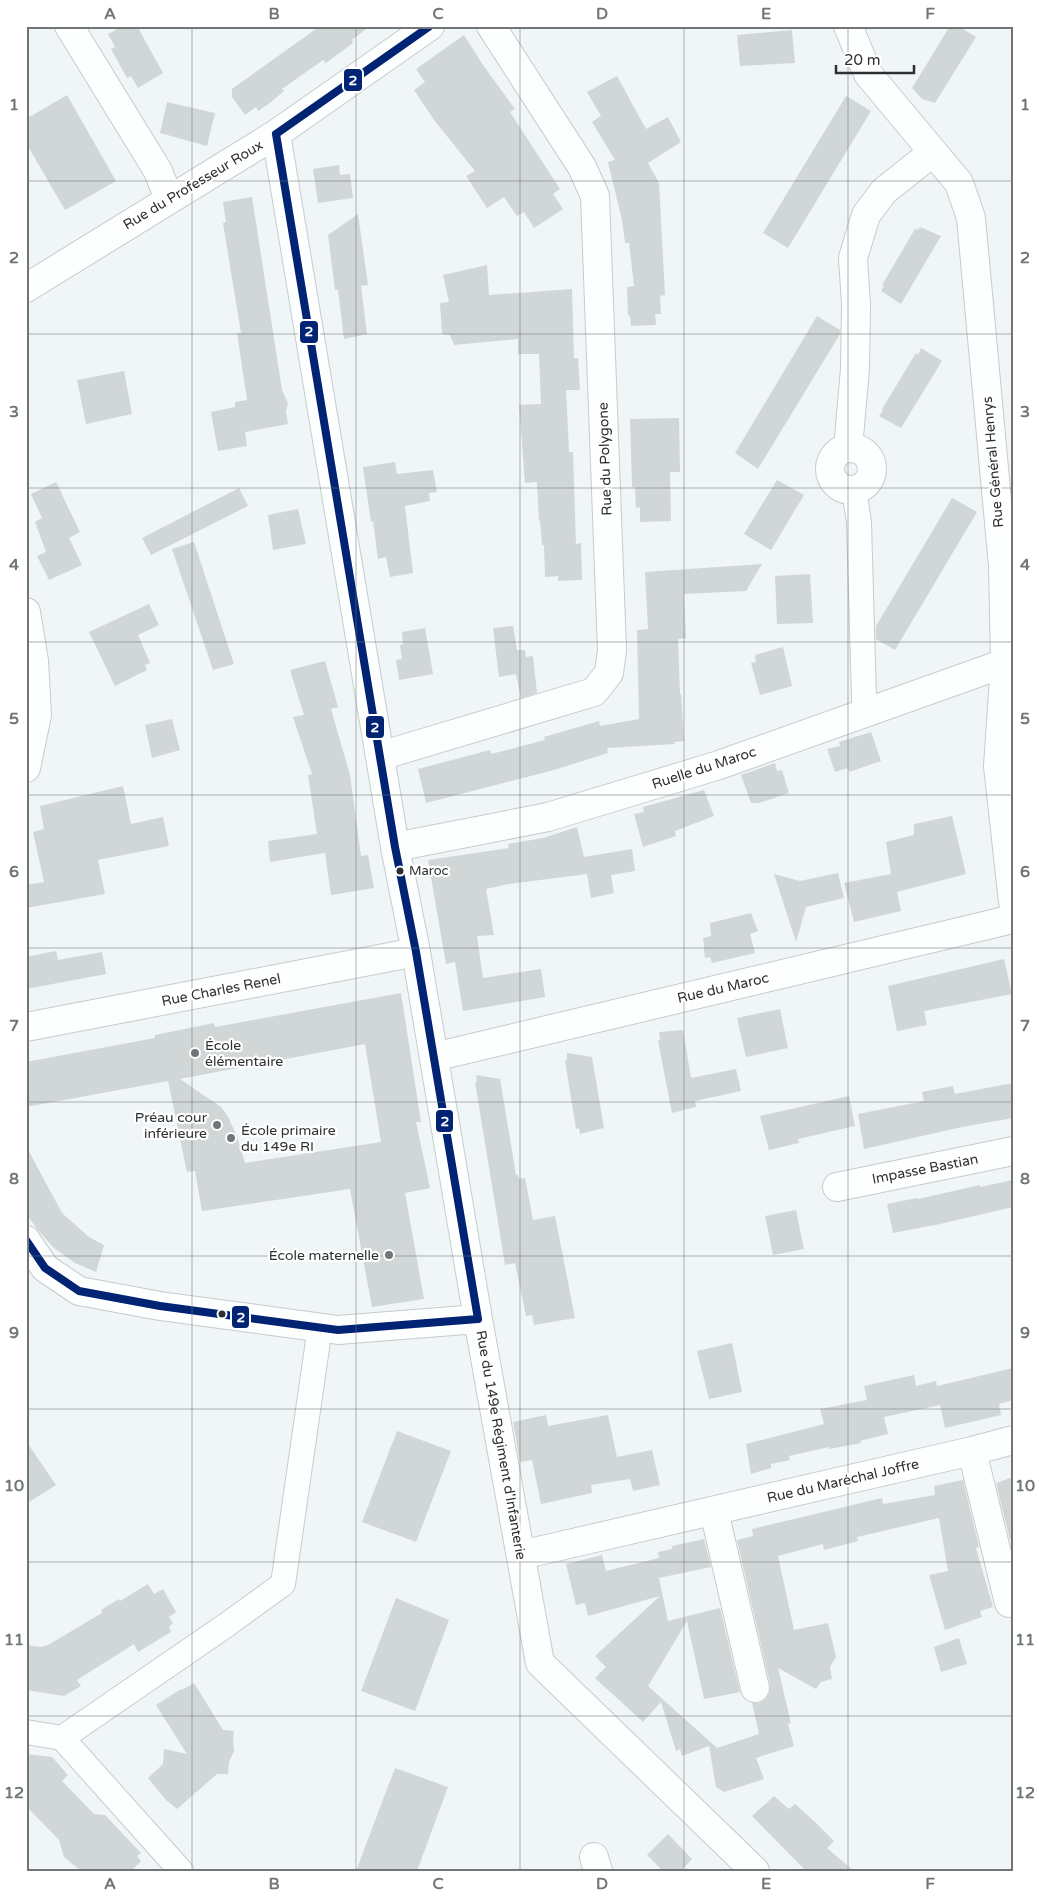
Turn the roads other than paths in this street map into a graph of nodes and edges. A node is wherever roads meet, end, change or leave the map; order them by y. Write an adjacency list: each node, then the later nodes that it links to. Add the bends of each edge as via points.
1 (69, 26): 7 (street, via 158,171)
2 (430, 26): 5 (street, Rue du Professeur Roux)
3 (491, 26): 13 (street, Rue du Polygone, via 582,167 595,196 611,640 609,672 594,692)
4 (848, 26): 6 (street, Rue Général Henrys, via 868,74)
5 (276, 134): 7 (street, Rue du Professeur Roux); 13 (street, Rue du 149e Régiment d'Infanterie)
6 (933, 152): 9 (street, via 884,191 866,215 853,258 855,369 848,448 838,452 830,472 834,482 843,489); 11 (street, Rue Général Henrys, via 959,183 971,218 1003,566)
7 (169, 199): 8 (street, Rue du Professeur Roux)
8 (26, 288)
9 (854, 490): 12 (street, via 859,522)
10 (26, 612): 14 (street, via 34,661 36,715)
11 (1005, 663): 12 (street, Ruelle du Maroc); 16 (street, Rue Général Henrys, via 998,766)
12 (867, 712): 15 (street, Ruelle du Maroc, via 719,765 548,817)
13 (380, 756): 15 (street, Rue du 149e Régiment d'Infanterie)
14 (26, 768)
15 (395, 847): 18 (street, Rue du 149e Régiment d'Infanterie)
16 (1013, 902)
17 (1013, 919): 20 (street, Rue du Maroc)
18 (416, 952): 19 (street, Rue Charles Renel); 20 (street, Rue du 149e Régiment d'Infanterie)
19 (26, 1027)
20 (434, 1057): 24 (street, Rue du 149e Régiment d'Infanterie)
21 (1013, 1151): 22 (street, Impasse Bastian)
22 (838, 1187)
23 (26, 1240): 25 (street, via 46,1268 79,1291 160,1306)
24 (478, 1319): 25 (street, via 338,1330); 29 (street, Rue du 149e Régiment d'Infanterie)
25 (320, 1327): 33 (street, via 283,1584)
26 (1013, 1440): 27 (street, Rue du Maréchal Joffre)
27 (972, 1451): 28 (street, Rue du Maréchal Joffre); 30 (street)
28 (714, 1511): 29 (street, Rue du Maréchal Joffre); 31 (street)
29 (521, 1555): 35 (street, Rue du 149e Régiment d'Infanterie, via 540,1663)
30 (1009, 1603)
31 (755, 1688)
32 (26, 1732): 33 (street)
33 (62, 1738): 34 (street)
34 (181, 1871)
35 (755, 1871)

